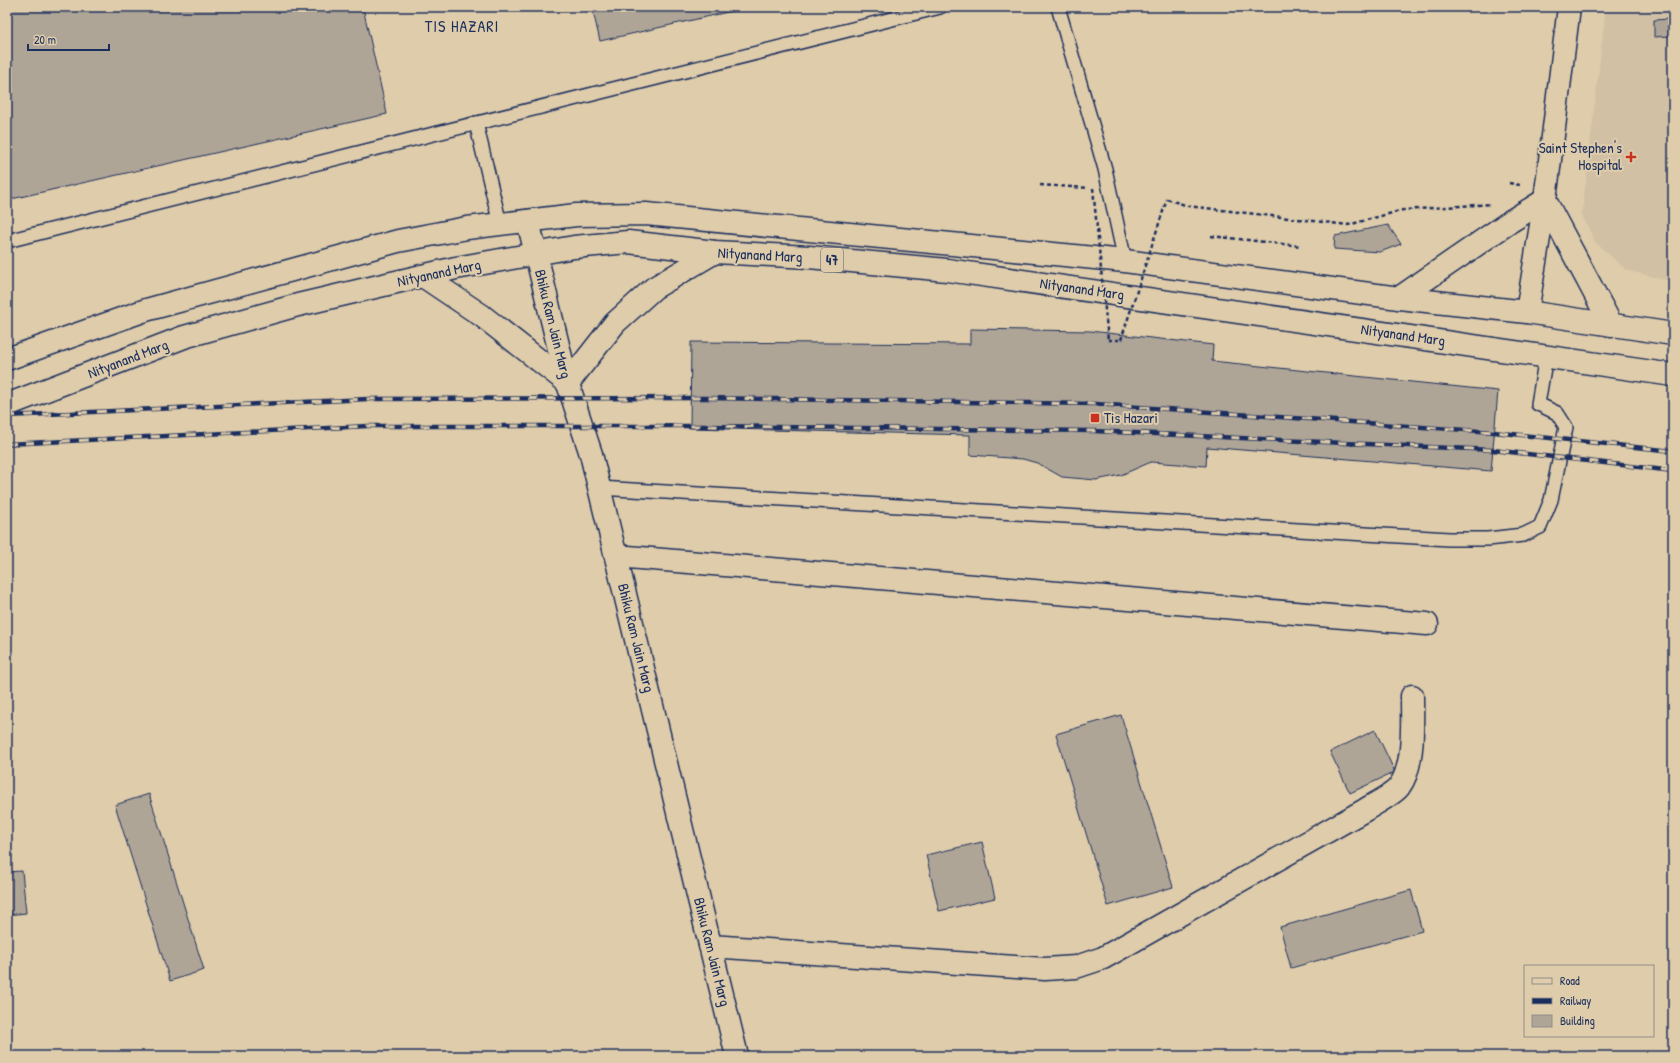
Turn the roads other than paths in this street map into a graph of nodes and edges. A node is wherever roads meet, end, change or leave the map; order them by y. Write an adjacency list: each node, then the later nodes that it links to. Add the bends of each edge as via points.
1 (940, 7): 4 (lane)
2 (1058, 7): 11 (lane, via 1105,169)
3 (1569, 7): 5 (main road)
4 (476, 123): 7 (lane); 8 (lane)
5 (1545, 200): 13 (main road); 14 (main road); 15 (main road)
6 (528, 221): 7 (main road, Nityanand Marg / 47); 10 (main road, Bhiku Ram Jain Marg); 11 (main road, Nityanand Marg / 47, via 576,215 646,214)
7 (500, 224): 18 (main road, Nityanand Marg / 47, via 398,240 146,310)
8 (7, 241)
9 (715, 252): 10 (main road, Nityanand Marg / 47, via 628,242); 17 (main road, Nityanand Marg / 47, via 947,270); 20 (main road, via 654,288 615,323)
10 (535, 254): 12 (main road, Nityanand Marg / 47); 20 (main road, Bhiku Ram Jain Marg)
11 (1125, 261): 13 (main road, Nityanand Marg / 47)
12 (423, 276): 20 (main road, via 481,315); 21 (main road, Nityanand Marg / 47, via 298,305 184,337)
13 (1399, 298): 14 (main road, Nityanand Marg / 47)
14 (1527, 312): 15 (main road, Nityanand Marg / 47)
15 (1612, 326): 16 (main road, Nityanand Marg / 47)
16 (1673, 334)
17 (1546, 356): 19 (main road, Nityanand Marg / 47); 22 (lane, via 1538,404 1557,413 1566,428 1551,500 1540,527 1523,535 1488,539 1449,539)
18 (7, 359)
19 (1673, 375)
20 (568, 383): 22 (main road, Bhiku Ram Jain Marg)
21 (7, 405)
22 (599, 488): 23 (main road, Bhiku Ram Jain Marg)
23 (616, 556): 24 (main road); 26 (main road, Bhiku Ram Jain Marg)
24 (1427, 624)
25 (1412, 696): 26 (main road, via 1407,770 1398,788 1365,810 1103,958 1076,967 1045,969)
26 (710, 946): 27 (main road, Bhiku Ram Jain Marg)
27 (737, 1056)

